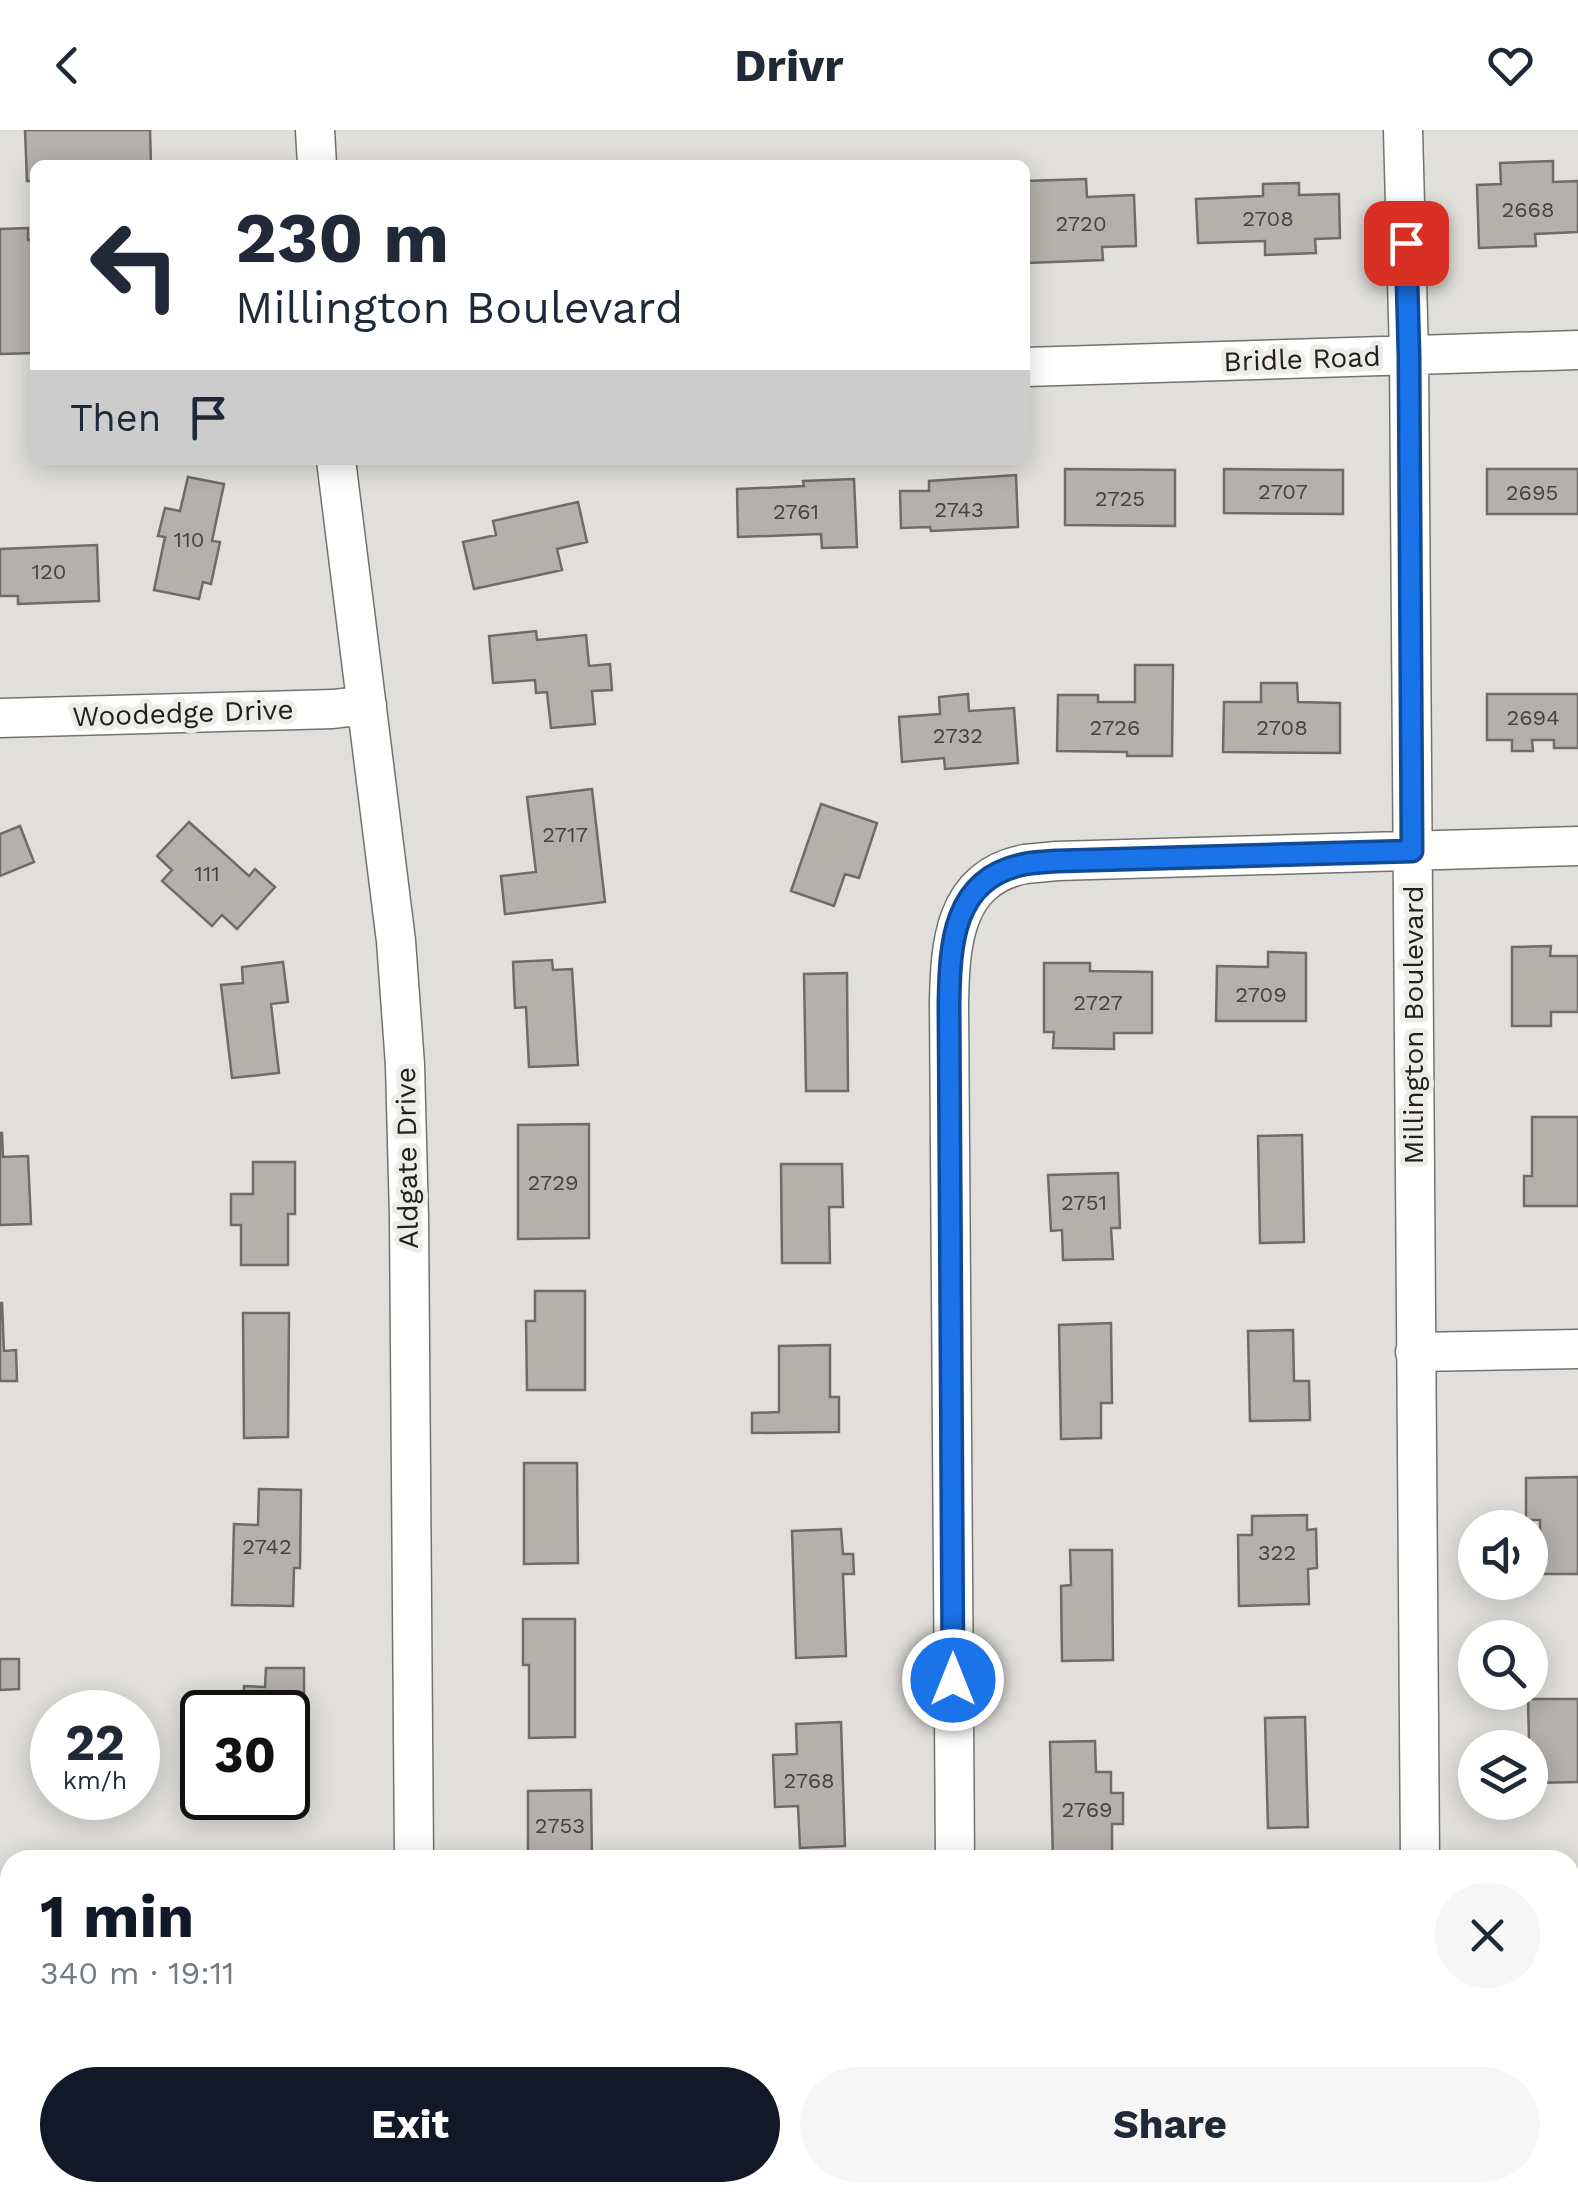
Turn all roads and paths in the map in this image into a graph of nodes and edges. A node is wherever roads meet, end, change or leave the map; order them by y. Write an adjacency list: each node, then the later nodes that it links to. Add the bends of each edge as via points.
1 (315, 130): 3 (street)
2 (1403, 130): 5 (street, Millington Boulevard)
3 (317, 160)
4 (1578, 350): 5 (street, Bridle Road)
5 (1409, 356): 6 (street, Bridle Road); 11 (street, Millington Boulevard)
6 (1030, 367)
7 (337, 465): 8 (street, Aldgate Drive)
8 (367, 706): 9 (street, Woodedge Drive); 14 (street, Aldgate Drive, via 396,941 408,1134)
9 (0, 718)
10 (1578, 846): 11 (street)
11 (1412, 851): 13 (street, Millington Boulevard); 15 (street, via 1021,865 990,878 960,915 950,955 949,1004)
12 (1578, 1348): 13 (street)
13 (1415, 1352): 16 (street, Millington Boulevard)
14 (414, 1850)
15 (955, 1850)
16 (1420, 1850)

